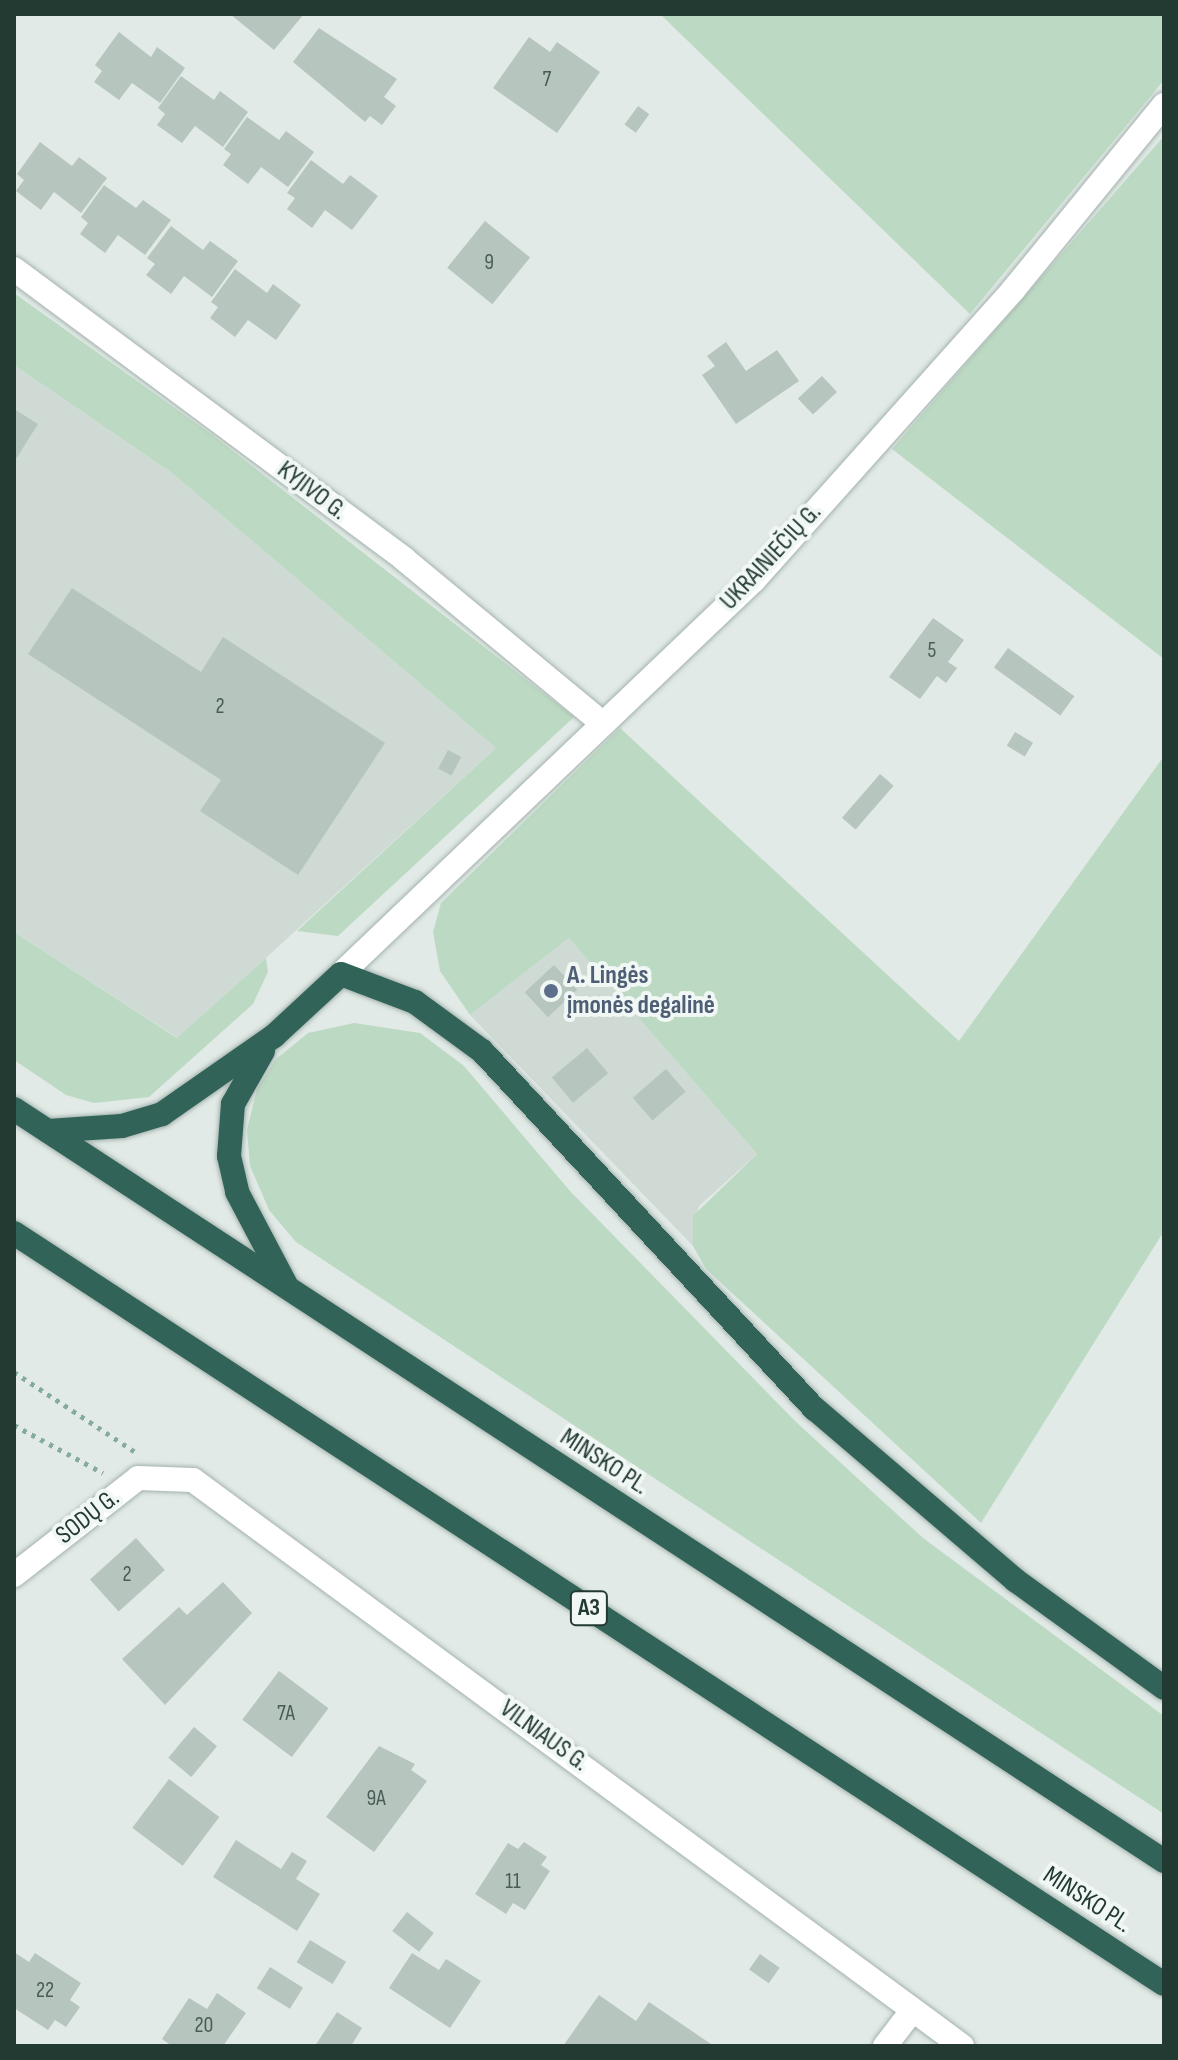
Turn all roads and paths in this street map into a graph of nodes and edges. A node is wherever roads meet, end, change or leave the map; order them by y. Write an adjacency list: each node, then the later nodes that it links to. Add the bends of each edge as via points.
1 (1164, 105): 3 (street, UKRAINIEČIŲ G., via 1013,290 754,580)
2 (14, 269): 3 (street, KYJIVO G., via 404,559)
3 (601, 722): 4 (street, UKRAINIEČIŲ G.)
4 (341, 974): 5 (highway); 15 (highway, via 449,1023 815,1409 1003,1571)
5 (274, 1036): 7 (highway, via 162,1114 122,1126); 9 (highway, via 233,1104 229,1156 237,1192)
6 (14, 1109): 7 (highway, MINSKO PL.)
7 (48, 1131): 9 (highway, MINSKO PL.)
8 (14, 1233): 17 (highway, MINSKO PL. / A3)
9 (287, 1288): 16 (highway, MINSKO PL.)
10 (14, 1372): 12 (path)
11 (14, 1425): 13 (path, via 96,1466)
12 (168, 1474): 13 (street, SODŲ G.); 18 (street, VILNIAUS G., via 193,1480)
13 (122, 1489): 14 (street, SODŲ G.)
14 (14, 1575)
15 (1164, 1688)
16 (1164, 1861)
17 (1164, 1984)
18 (912, 2011): 19 (street); 20 (street, VILNIAUS G.)
19 (885, 2046)
20 (962, 2046)

